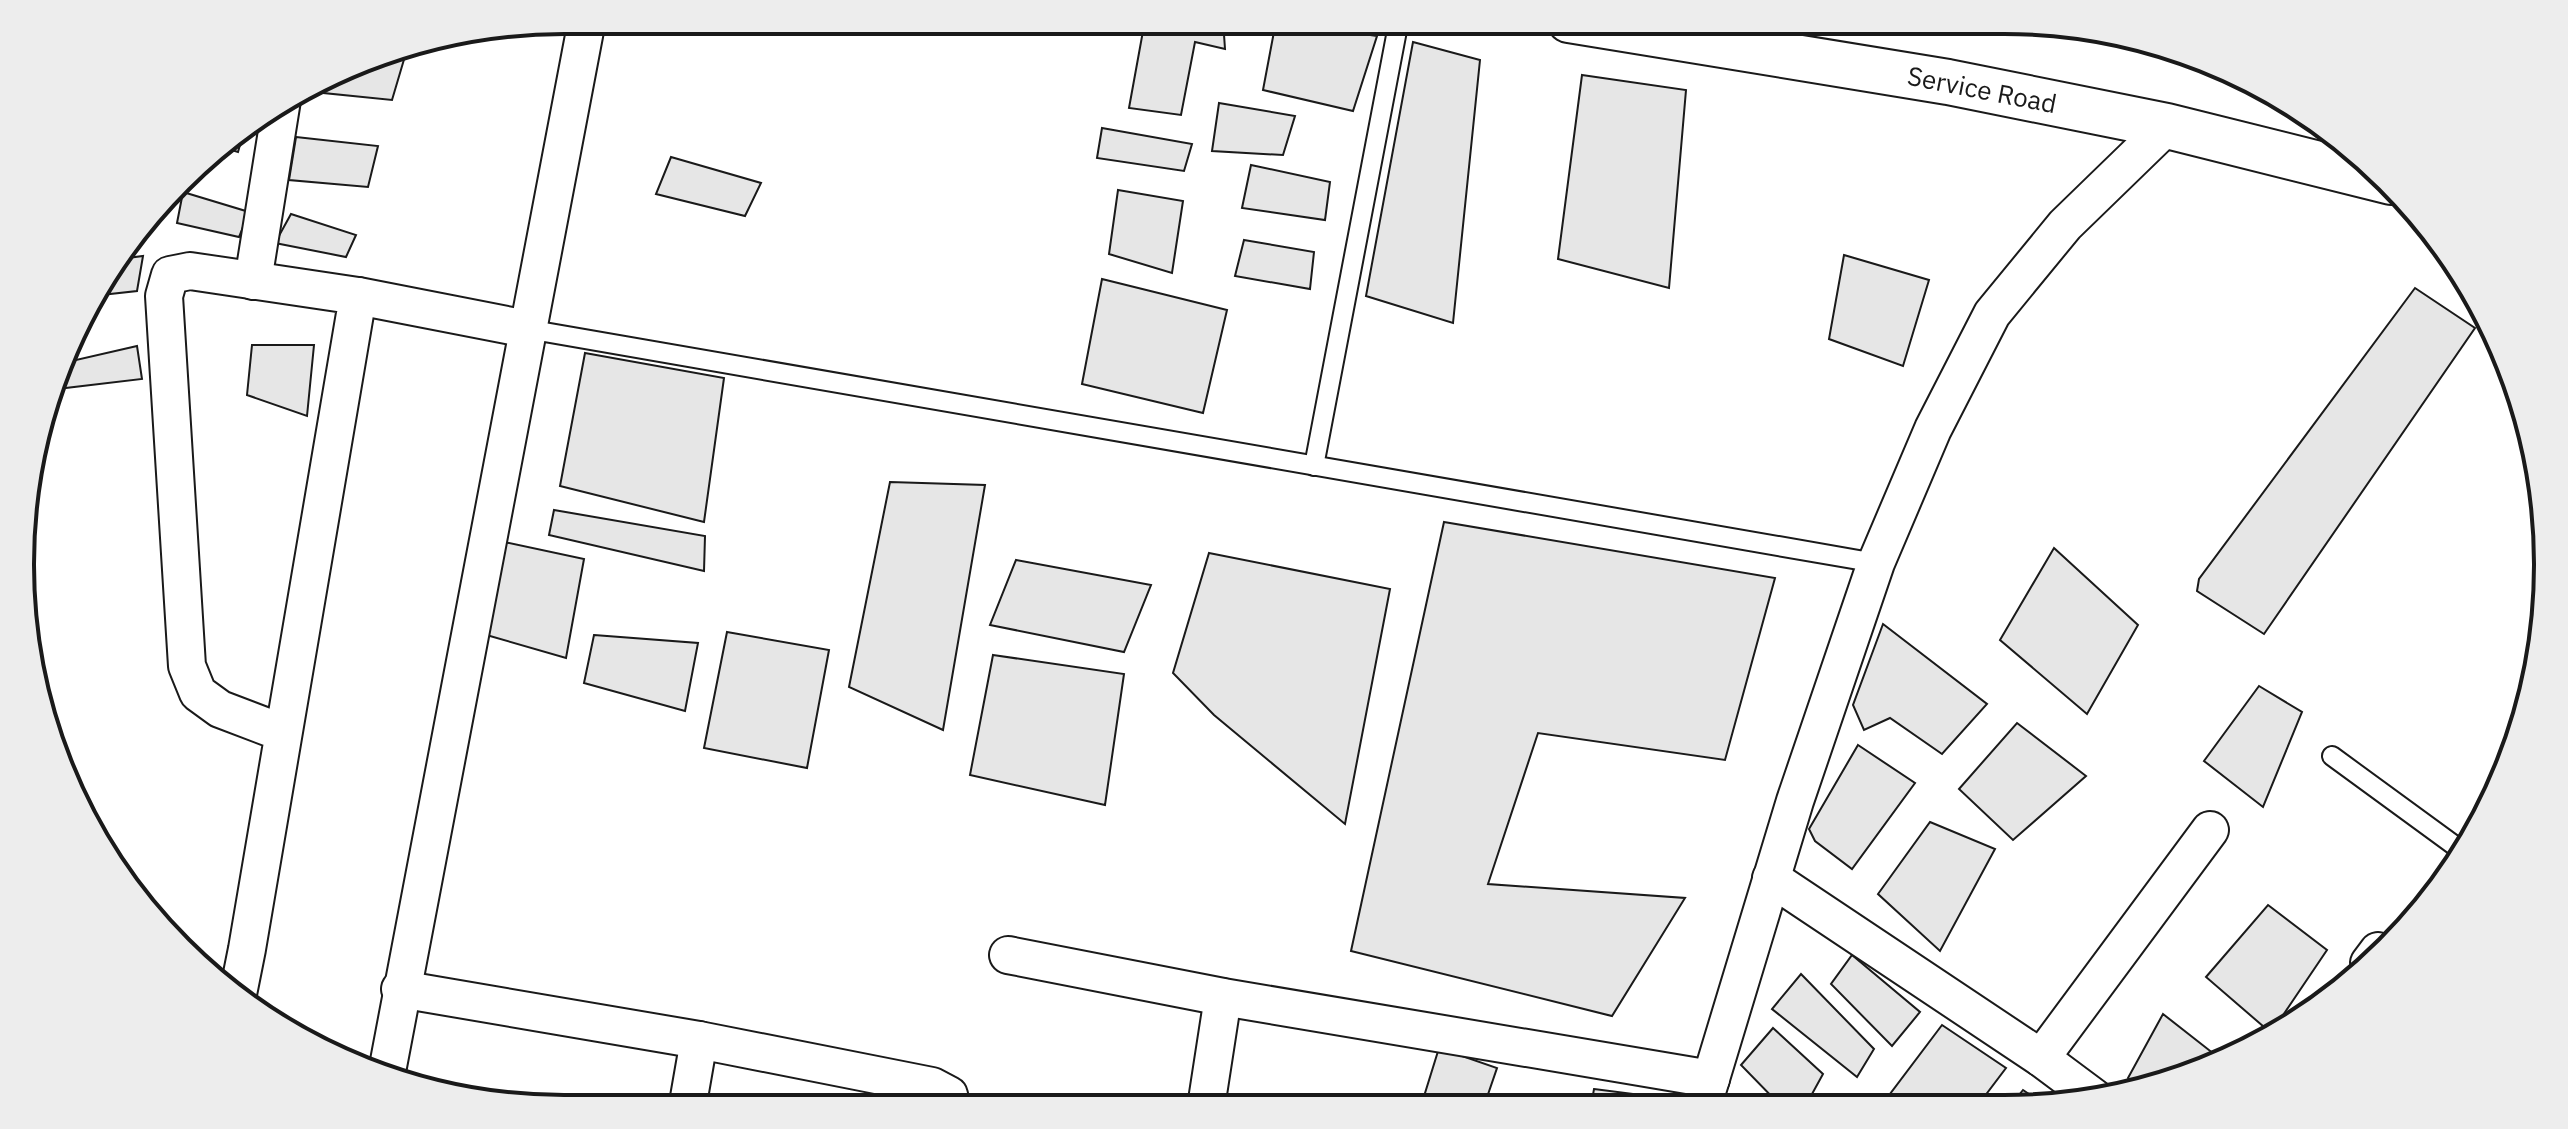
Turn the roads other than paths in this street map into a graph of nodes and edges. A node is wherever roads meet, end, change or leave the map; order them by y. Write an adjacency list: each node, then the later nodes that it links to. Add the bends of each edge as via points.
1 (584, 34): 9 (street)
2 (1396, 34): 10 (lane)
3 (1655, 34): 5 (street, Service Road, via 1948,82)
4 (279, 117): 7 (street)
5 (2167, 126): 6 (street, Service Road); 11 (street, via 2065,225 1992,314 1933,429)
6 (2363, 175)
7 (253, 281): 8 (street); 12 (street, via 190,271 170,275 164,296 187,666 198,693 220,709)
8 (358, 296): 9 (street); 12 (street)
9 (527, 329): 10 (lane); 19 (street)
10 (1314, 466): 11 (lane)
11 (1876, 563): 16 (street)
12 (283, 733): 18 (street)
13 (2332, 756): 15 (lane)
14 (2210, 830): 22 (street)
15 (2454, 845)
16 (1771, 878): 22 (street); 25 (street)
17 (1008, 955): 20 (street)
18 (240, 983)
19 (400, 989): 21 (street); 23 (street)
20 (1223, 997): 25 (street); 28 (street)
21 (699, 1040): 26 (street); 27 (street, via 932,1086)
22 (2041, 1058): 24 (street)
23 (388, 1065)
24 (2082, 1089)
25 (1707, 1092)
26 (689, 1095)
27 (949, 1095)
28 (1208, 1095)

